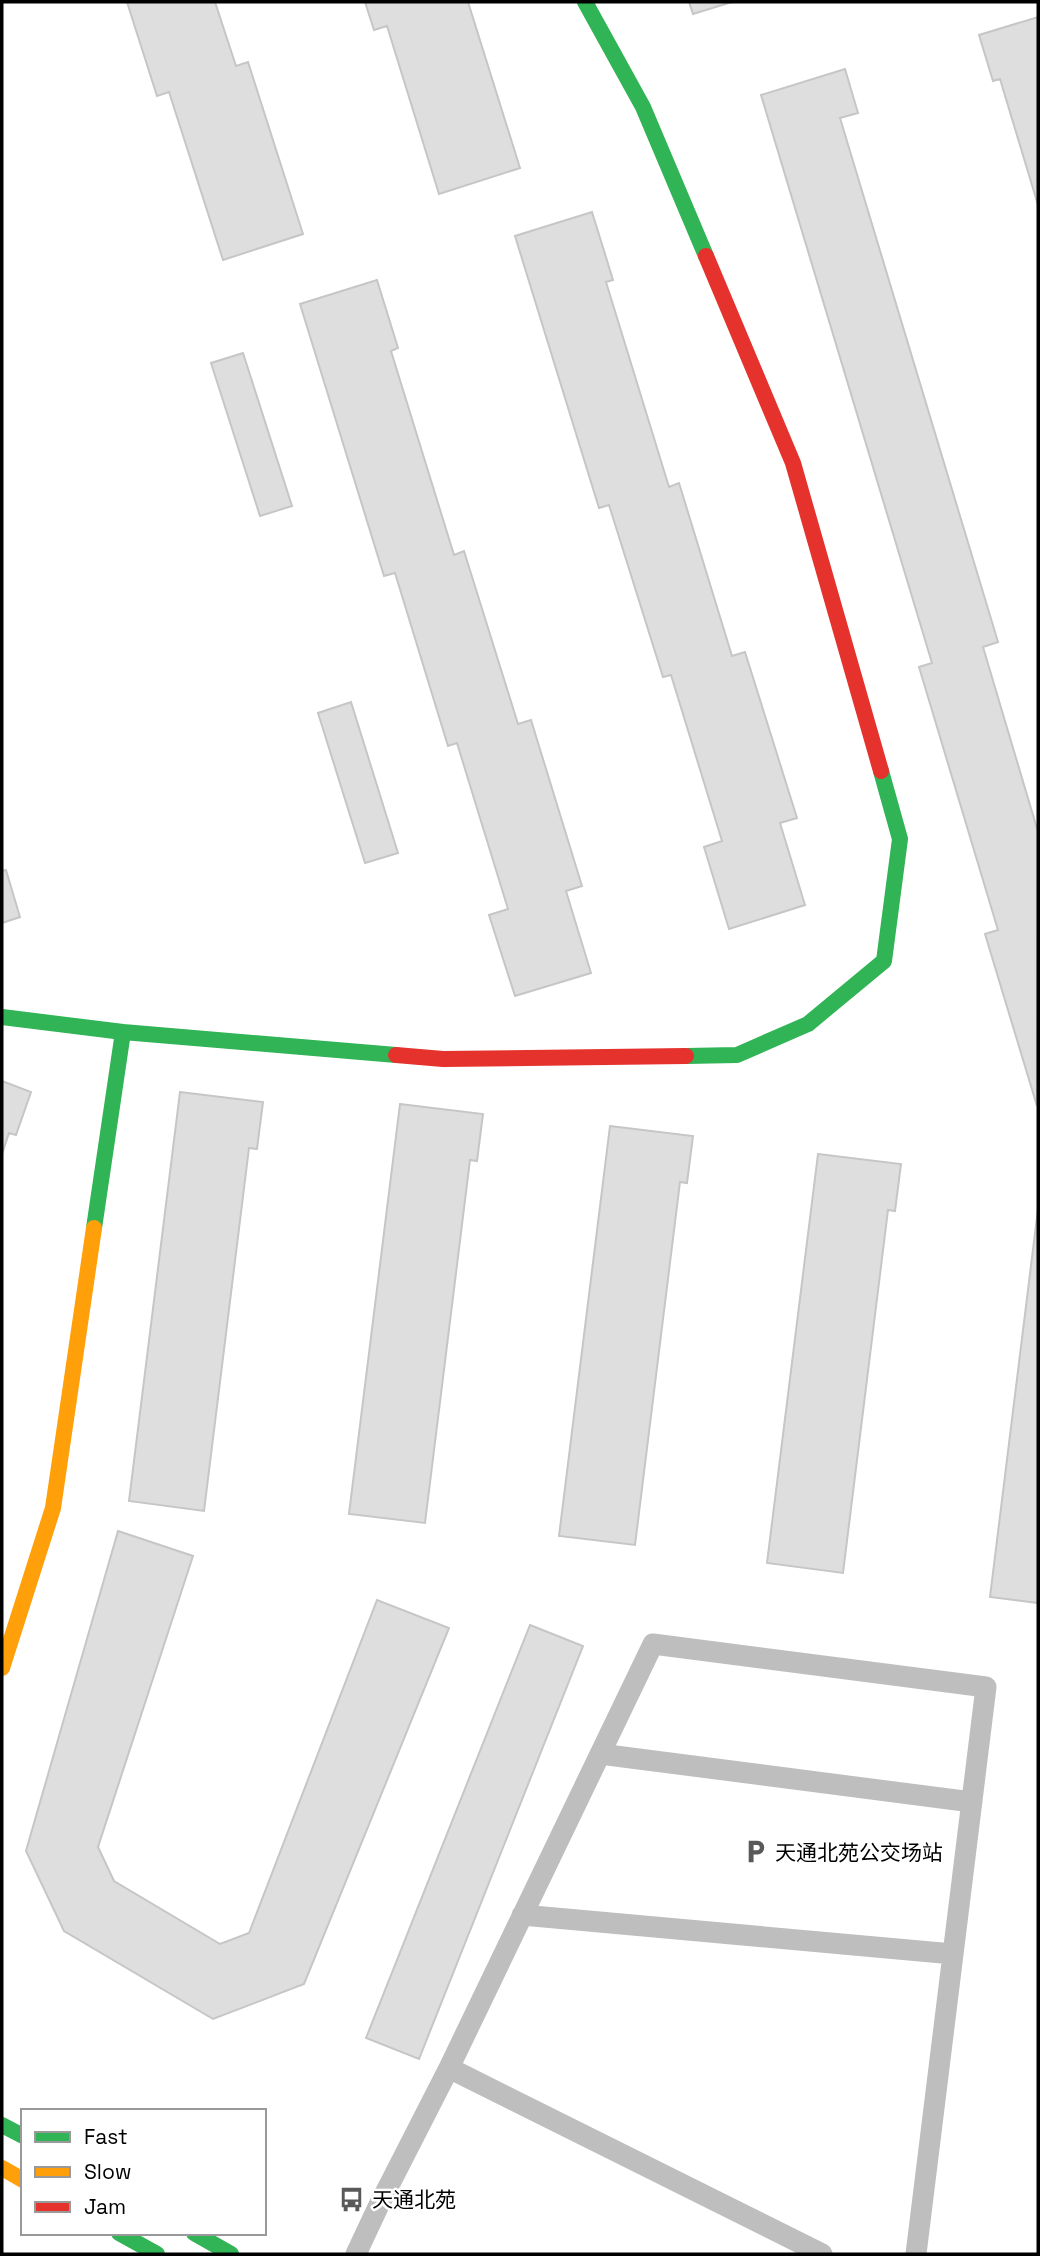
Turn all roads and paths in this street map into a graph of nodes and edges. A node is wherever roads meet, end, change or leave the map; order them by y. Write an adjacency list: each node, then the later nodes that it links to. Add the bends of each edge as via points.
1 (585, 2): 3 (street, via 643,107 793,463 901,839 884,961 808,1024 737,1055 443,1059)
2 (2, 1017): 3 (street)
3 (123, 1032): 4 (street, via 53,1508)
4 (2, 1668)
5 (600, 1754): 6 (lane); 6 (lane, via 653,1644 679,1647 986,1687); 7 (lane)
6 (972, 1802): 8 (lane)
7 (522, 1915): 8 (lane); 9 (lane)
8 (953, 1954): 20 (lane)
9 (449, 2068): 18 (lane); 19 (lane)
10 (2, 2124): 11 (street)
11 (21, 2135)
12 (2, 2168): 13 (street)
13 (21, 2179)
14 (123, 2235): 16 (street)
15 (198, 2235): 17 (street)
16 (157, 2254)
17 (231, 2254)
18 (356, 2254)
19 (822, 2254)
20 (916, 2254)

